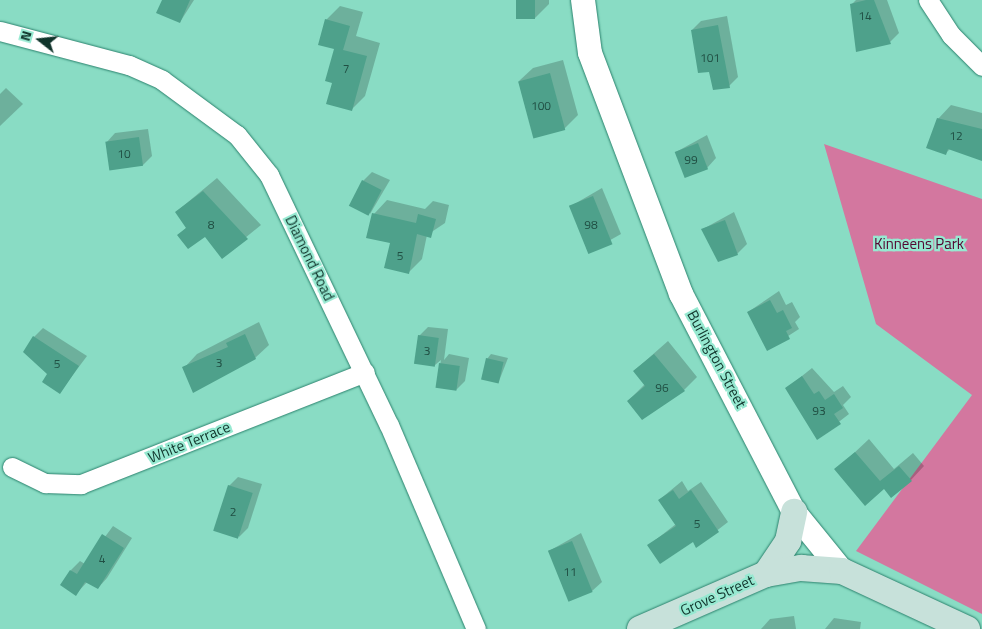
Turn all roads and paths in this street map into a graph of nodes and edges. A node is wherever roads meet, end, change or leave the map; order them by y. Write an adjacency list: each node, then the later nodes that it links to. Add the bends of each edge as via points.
1 (583, 0): 7 (street, Burlington Street, via 590,53 682,294)
2 (928, 0): 4 (street, via 951,35)
3 (0, 31): 5 (street, Diamond Road, via 129,65 162,80 237,135 269,174)
4 (982, 66)
5 (365, 372): 6 (street, White Terrace, via 81,484 45,483); 10 (street, Diamond Road)
6 (12, 467)
7 (794, 512): 8 (street, Burlington Street); 9 (main road, Grove Street, via 788,540)
8 (842, 570): 9 (main road, Grove Street, via 801,568); 12 (main road, Burlington Street)
9 (766, 574): 11 (main road, Grove Street)
10 (476, 629)
11 (640, 629)
12 (968, 629)

